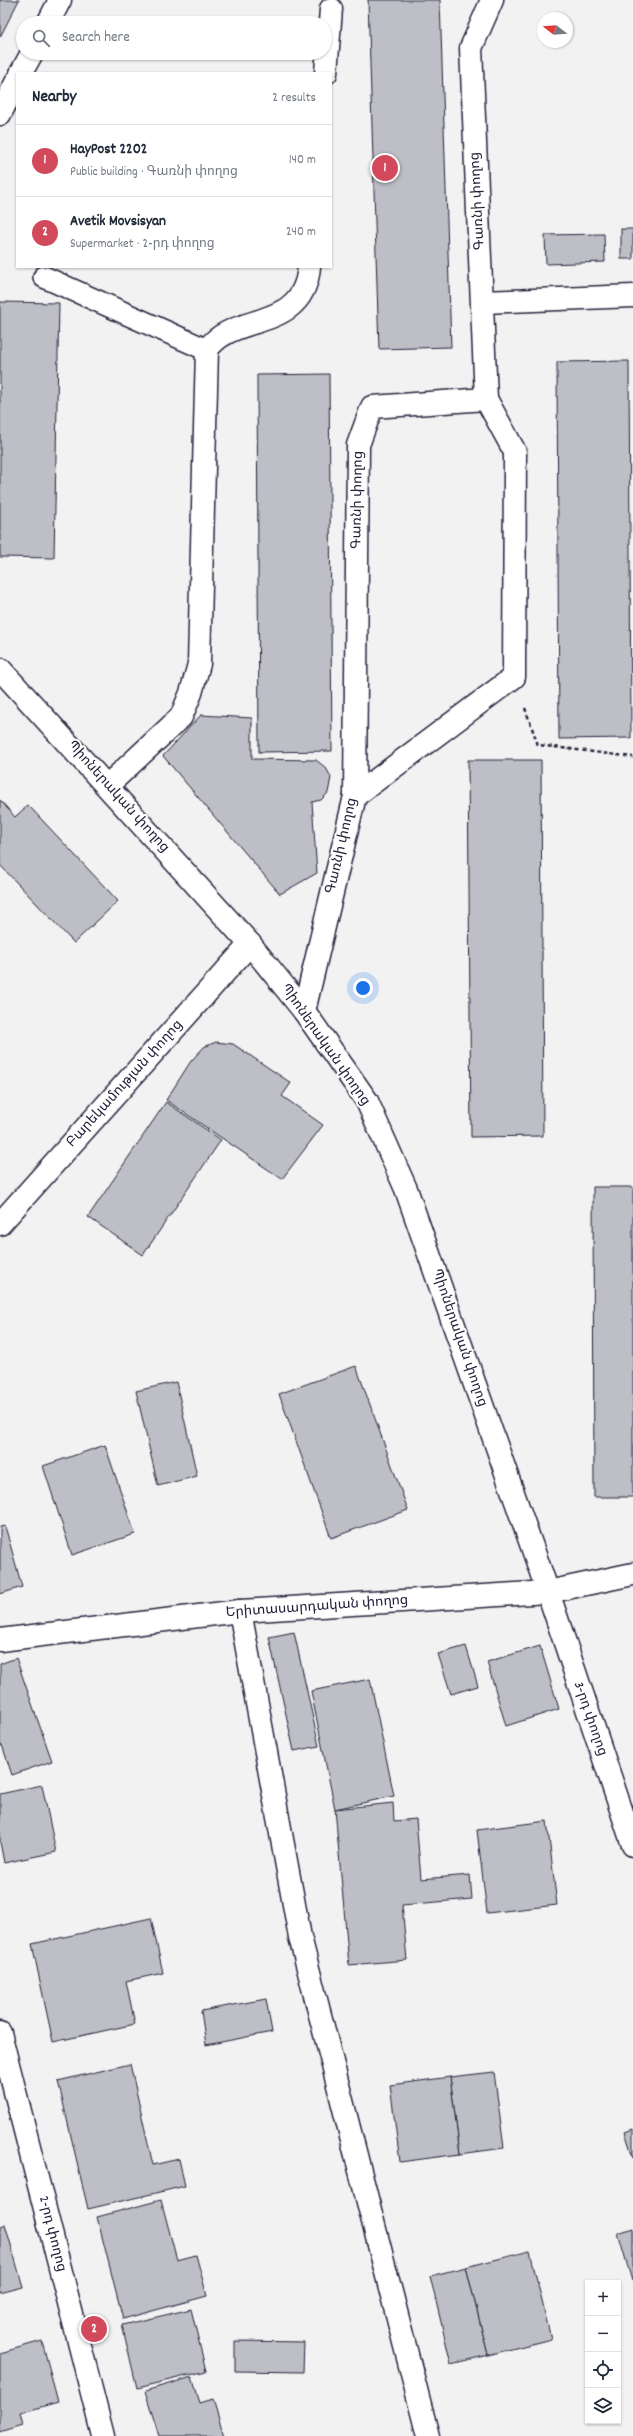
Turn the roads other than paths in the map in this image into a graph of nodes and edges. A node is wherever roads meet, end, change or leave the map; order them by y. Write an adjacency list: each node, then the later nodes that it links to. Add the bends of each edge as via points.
1 (60, 0): 4 (street)
2 (492, 0): 15 (street, Գառնի փողոց, via 471,48)
3 (331, 9): 5 (street)
4 (52, 16)
5 (330, 16)
6 (28, 60): 8 (street)
7 (327, 60): 9 (street)
8 (22, 72)
9 (326, 72)
10 (16, 84): 11 (street)
11 (0, 114)
12 (309, 268): 16 (street, via 300,297 285,311 230,332 213,342)
13 (44, 276): 16 (lane)
14 (633, 296): 15 (street)
15 (483, 302): 17 (street, Գառնի փողոց)
16 (207, 350): 19 (street, via 199,664 181,717)
17 (486, 399): 20 (street, via 515,452 514,677); 20 (street, Գառնի փողոց, via 372,407 358,445)
18 (0, 669): 19 (street, Պիոներական փողոց)
19 (108, 785): 21 (street, Պիոներական փողոց)
20 (355, 796): 22 (street, Գառնի փողոց)
21 (250, 944): 22 (street, Պիոներական փողոց); 23 (street, Բարեկամության փողոց)
22 (304, 1011): 25 (street, Պիոներական փողոց, via 367,1100 406,1189)
23 (0, 1224)
24 (633, 1574): 25 (street, Երիտասարդական փողոց)
25 (548, 1592): 26 (street, Երիտասարդական փողոց); 28 (street, 3-րդ փողոց)
26 (240, 1611): 27 (street, Երիտասարդական փողոց); 31 (street, via 300,1937)
27 (0, 1640)
28 (633, 1845)
29 (0, 2033): 30 (street, 2-րդ փողոց)
30 (103, 2436)
31 (428, 2436)

